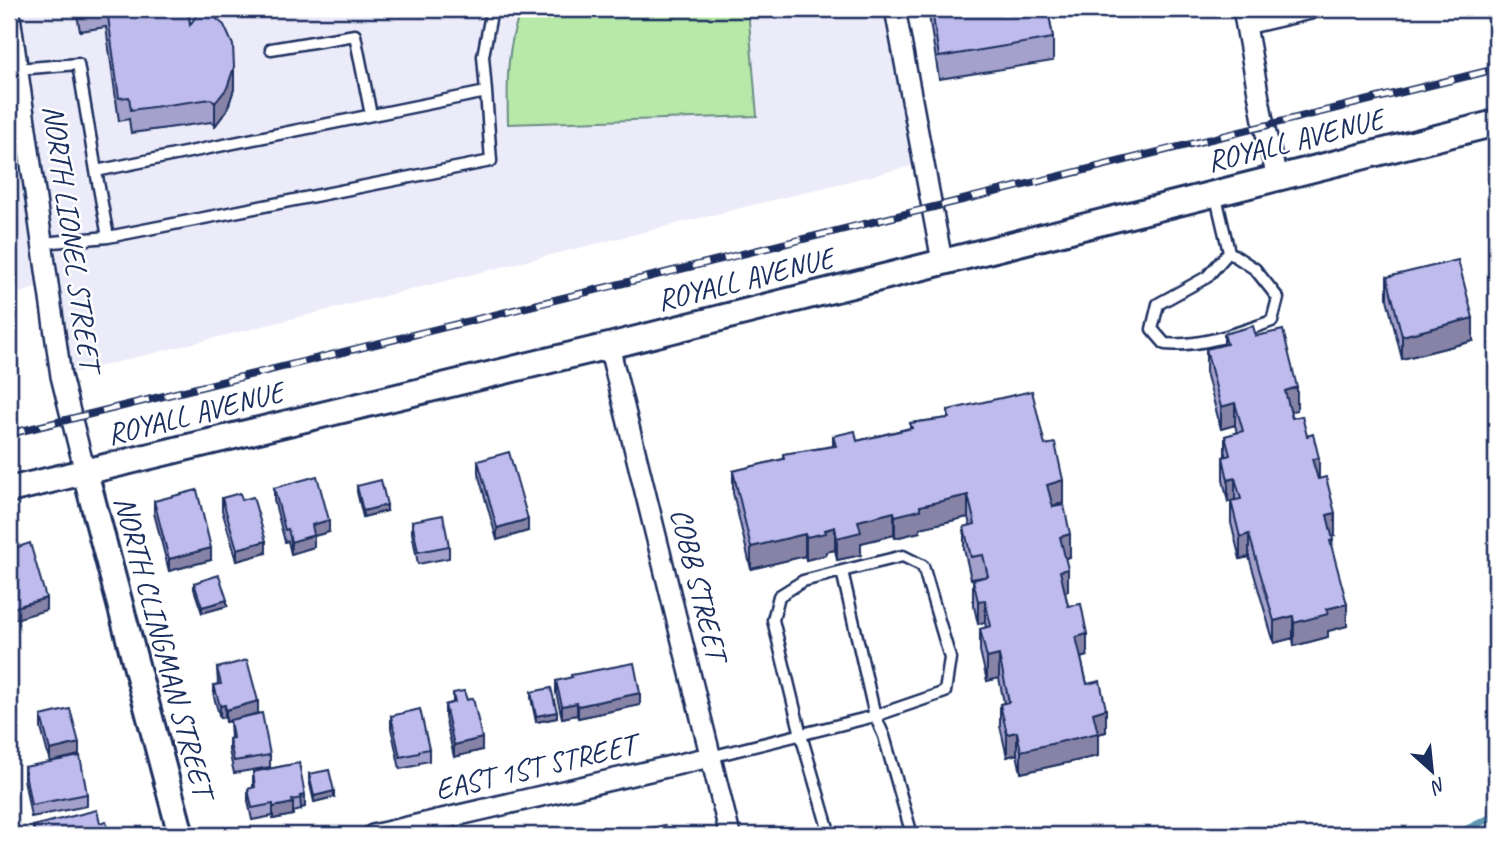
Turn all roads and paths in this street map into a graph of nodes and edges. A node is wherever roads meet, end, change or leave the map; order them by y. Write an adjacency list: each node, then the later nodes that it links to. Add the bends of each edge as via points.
1 (9, 9): 7 (street, NORTH LIONEL STREET)
2 (492, 9): 8 (lane, via 483,56)
3 (895, 9): 17 (street)
4 (1310, 9): 5 (street)
5 (1244, 16): 12 (street)
6 (271, 49): 9 (lane, via 355,35)
7 (18, 69): 11 (lane, via 78,64); 15 (street, NORTH LIONEL STREET)
8 (486, 92): 9 (lane); 14 (lane, via 491,161)
9 (371, 115): 11 (lane)
10 (1496, 123): 12 (street, ROYALL AVENUE)
11 (96, 171): 14 (lane)
12 (1277, 177): 13 (street, ROYALL AVENUE)
13 (1215, 192): 16 (lane); 17 (street, ROYALL AVENUE)
14 (108, 237): 15 (lane)
15 (42, 243): 19 (street, NORTH LIONEL STREET, via 61,376)
16 (1229, 252): 16 (lane, via 1255,269 1278,298 1272,321 1182,346 1165,344 1152,329 1158,304 1207,277)
17 (942, 261): 18 (street, ROYALL AVENUE)
18 (609, 346): 19 (street, ROYALL AVENUE); 24 (street, COBB STREET)
19 (85, 472): 20 (street, ROYALL AVENUE); 25 (street, NORTH CLINGMAN STREET)
20 (9, 490)
21 (842, 571): 22 (lane); 22 (lane, via 904,556 923,566 950,658 945,692); 23 (lane, via 803,581 779,596 773,620)
22 (875, 716): 23 (lane); 29 (lane)
23 (800, 735): 24 (lane); 28 (lane)
24 (710, 757): 26 (street, EAST 1ST STREET); 27 (street, COBB STREET)
25 (181, 835)
26 (373, 835)
27 (730, 835)
28 (830, 835)
29 (912, 835)

